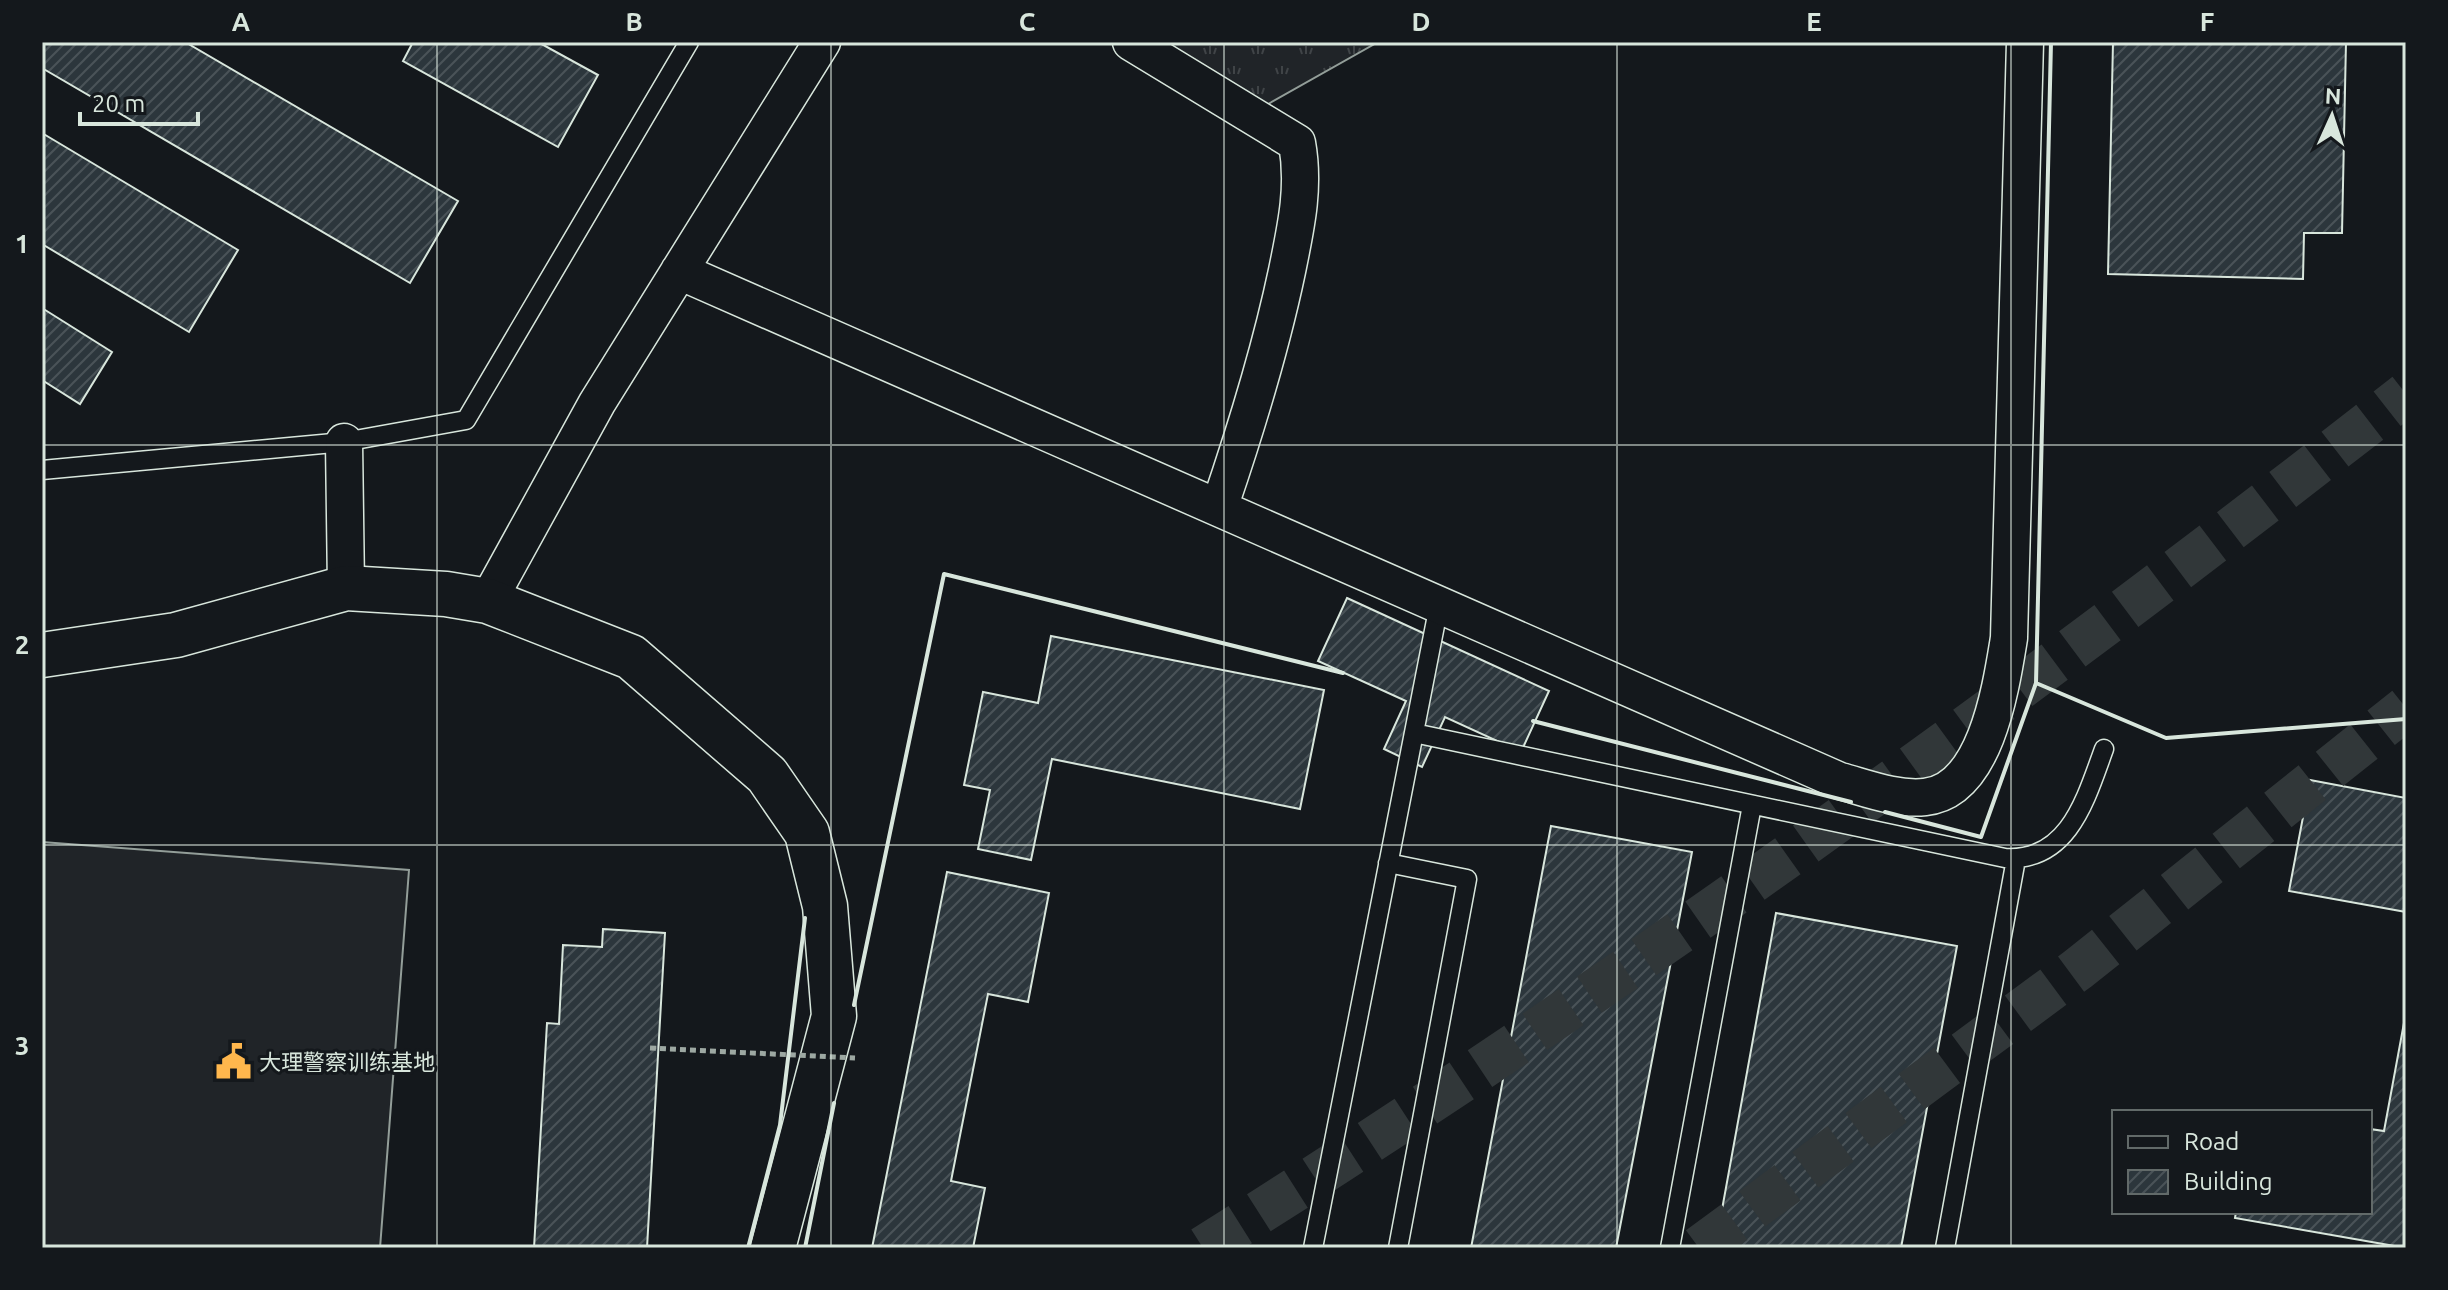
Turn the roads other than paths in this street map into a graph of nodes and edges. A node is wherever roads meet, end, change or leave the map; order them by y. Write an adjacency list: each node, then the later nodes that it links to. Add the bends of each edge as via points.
1 (689, 42): 6 (lane, via 466,420)
2 (822, 42): 5 (street)
3 (1131, 42): 8 (street, via 1297,143 1303,176 1280,304 1258,394)
4 (2025, 42): 11 (street, via 2009,638 1992,715 1964,777 1948,791 1925,797 1895,796 1840,781)
5 (679, 271): 8 (street); 10 (street, via 597,403)
6 (344, 442): 7 (lane); 9 (street)
7 (42, 470)
8 (1219, 508): 11 (street)
9 (346, 588): 10 (street); 12 (street, via 176,635)
10 (488, 601): 18 (street, via 631,657 767,775 807,833 825,906 834,1016)
11 (1439, 605): 13 (lane)
12 (42, 655)
13 (1414, 733): 15 (lane); 17 (lane)
14 (2104, 749): 16 (lane, via 2085,803 2068,832 2052,846)
15 (1752, 805): 16 (lane); 21 (lane)
16 (2016, 859): 22 (lane)
17 (1388, 863): 19 (lane); 20 (lane, via 1467,879)
18 (773, 1248)
19 (1313, 1248)
20 (1398, 1248)
21 (1670, 1248)
22 (1945, 1248)

